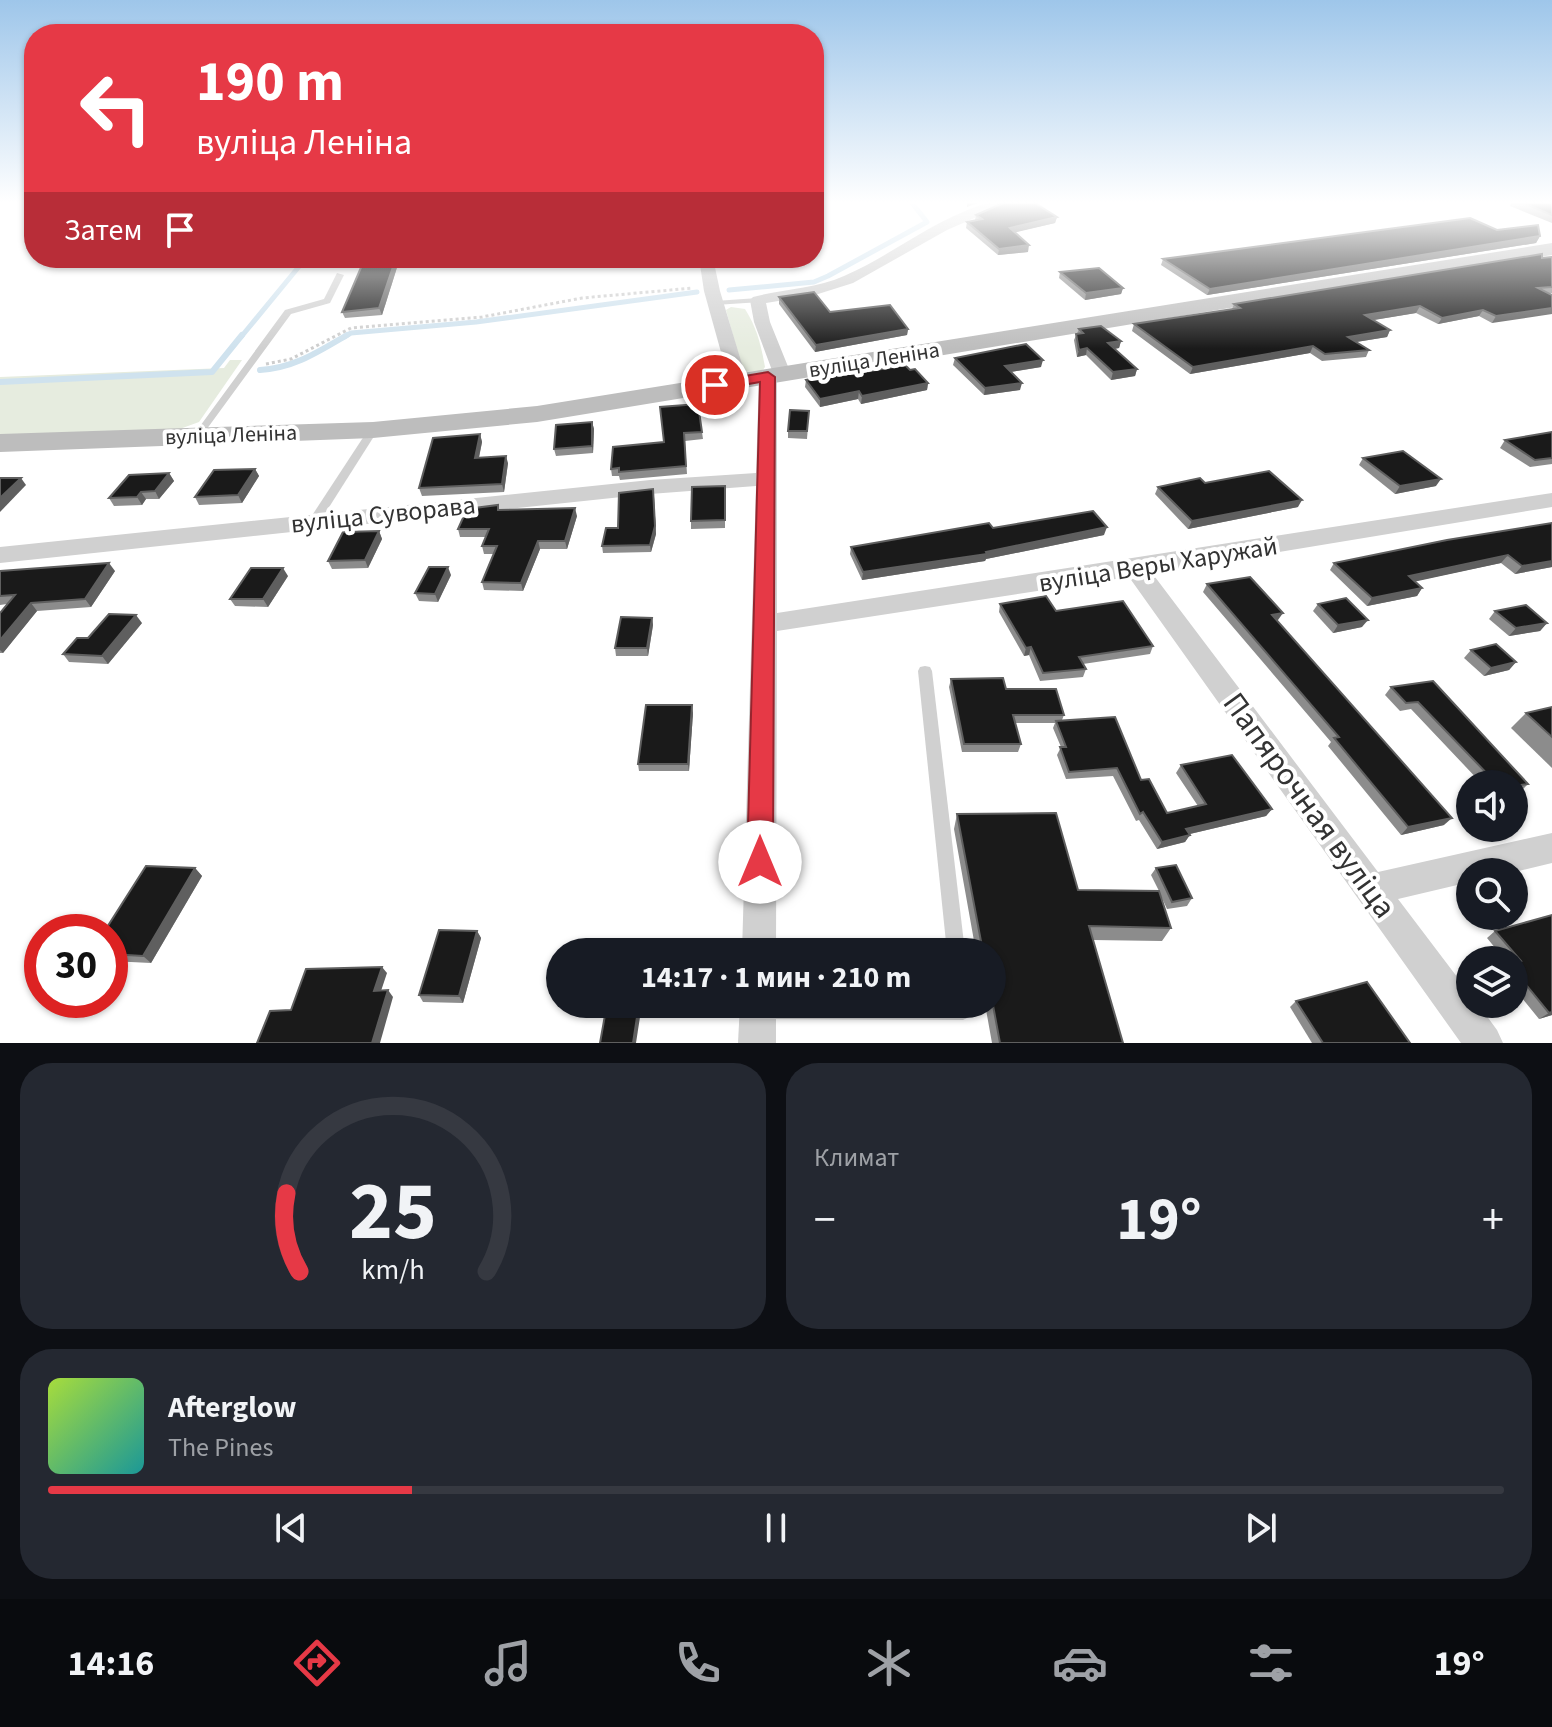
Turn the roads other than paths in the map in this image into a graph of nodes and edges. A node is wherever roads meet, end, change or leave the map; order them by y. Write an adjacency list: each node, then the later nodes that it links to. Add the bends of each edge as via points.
1 (897, 252): 6 (street, via 822,289)
2 (1536, 252): 7 (street, вуліца Леніна)
3 (708, 268): 5 (street)
4 (340, 275): 10 (lane, via 327,301 288,312)
5 (713, 295): 6 (lane); 8 (street)
6 (758, 300): 7 (street)
7 (775, 376): 8 (street, вуліца Леніна); 12 (street)
8 (738, 381): 9 (street, вуліца Леніна, via 537,414)
9 (373, 430): 10 (street, вуліца Леніна); 14 (lane)
10 (198, 435): 11 (street, вуліца Леніна)
11 (0, 443)
12 (766, 479): 14 (street, вуліца Суворава); 17 (street)
13 (1552, 500): 16 (street, вуліца Веры Харужай)
14 (315, 520): 15 (street, вуліца Суворава)
15 (0, 555)
16 (1135, 568): 17 (street, вуліца Веры Харужай); 20 (street, Папярочная вуліца)
17 (763, 624): 21 (street)
18 (925, 671): 22 (lane)
19 (1552, 848): 20 (street)
20 (1373, 889): 25 (street, Папярочная вуліца)
21 (759, 938)
22 (954, 938)
23 (784, 1018): 24 (lane)
24 (758, 1019)
25 (1484, 1043)

